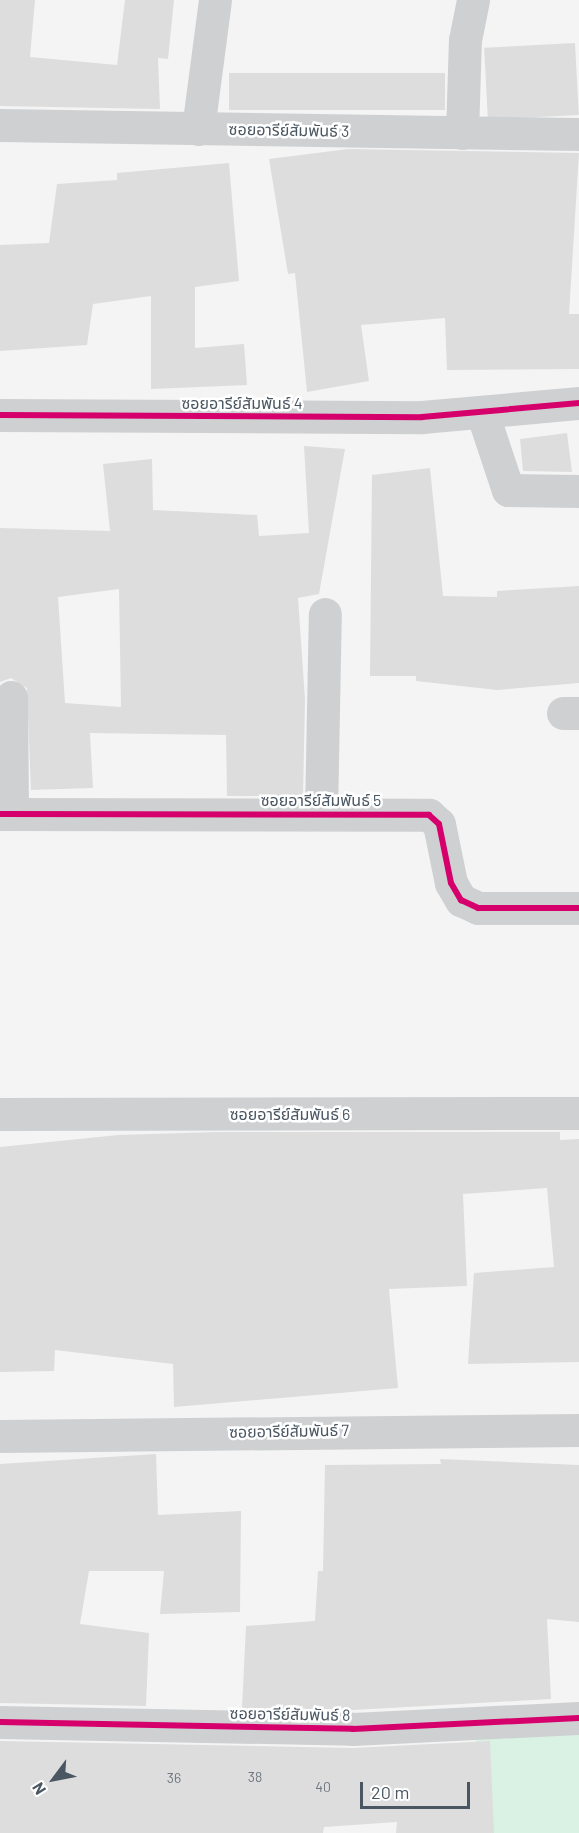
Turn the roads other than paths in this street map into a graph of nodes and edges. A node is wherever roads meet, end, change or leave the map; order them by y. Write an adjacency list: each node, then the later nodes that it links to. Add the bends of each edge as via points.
1 (215, 0): 4 (street)
2 (473, 0): 5 (street, via 465,40)
3 (0, 125): 4 (street, ซอยอารีย์สัมพันธ์ 3)
4 (198, 129): 5 (street, ซอยอารีย์สัมพันธ์ 3)
5 (462, 133): 6 (street, ซอยอารีย์สัมพันธ์ 3)
6 (579, 134)
7 (579, 403): 9 (street, ซอยอารีย์สัมพันธ์ 4)
8 (0, 415): 9 (street, ซอยอารีย์สัมพันธ์ 4)
9 (483, 415): 10 (street, via 508,490)
10 (579, 491)
11 (325, 614): 14 (street)
12 (11, 697): 13 (street)
13 (6, 814): 14 (street, ซอยอารีย์สัมพันธ์ 5)
14 (321, 814): 15 (street, ซอยอารีย์สัมพันธ์ 5, via 429,815 439,824 451,883 461,900 478,908)
15 (579, 908)
16 (579, 1113): 17 (street, ซอยอารีย์สัมพันธ์ 6)
17 (0, 1114)
18 (579, 1430): 19 (street, ซอยอารีย์สัมพันธ์ 7)
19 (0, 1436)
20 (579, 1718): 21 (street, ซอยอารีย์สัมพันธ์ 8, via 353,1729)
21 (0, 1722)

